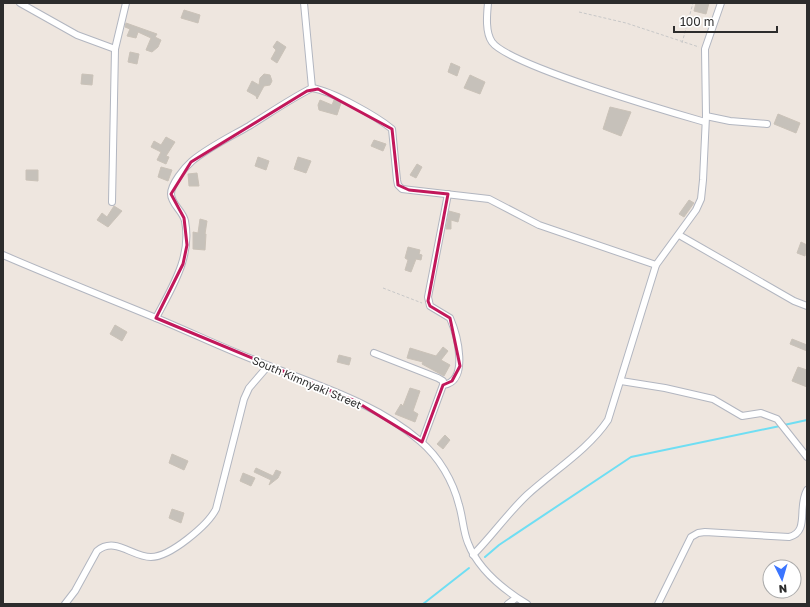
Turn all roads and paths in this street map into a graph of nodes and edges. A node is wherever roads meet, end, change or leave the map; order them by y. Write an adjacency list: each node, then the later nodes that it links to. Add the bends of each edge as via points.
1 (20, 3): 9 (street, via 77,35)
2 (126, 3): 9 (street)
3 (304, 3): 11 (street)
4 (488, 3): 12 (street, via 489,33 492,42 500,50 604,91)
5 (693, 3): 8 (path)
6 (721, 3): 10 (street)
7 (579, 12): 8 (path, via 626,23)
8 (682, 43): 10 (path)
9 (115, 49): 15 (street)
10 (705, 49): 12 (street)
11 (312, 88): 14 (street, via 349,103 392,129 398,185 409,190); 22 (street, via 216,145 192,162 181,174 171,194 184,218 187,245 183,264)
12 (705, 119): 13 (street); 16 (street, via 701,199)
13 (767, 124)
14 (448, 194): 18 (street, via 489,198 539,225); 20 (street, via 428,297)
15 (112, 202)
16 (678, 235): 18 (street); 21 (street)
17 (3, 255): 22 (street, South Kimnyaki Street)
18 (656, 265): 25 (street)
19 (383, 288): 20 (path)
20 (430, 306): 26 (street, via 450,318 457,340 460,360 458,371 452,381)
21 (807, 306)
22 (156, 318): 24 (street, South Kimnyaki Street)
23 (374, 353): 26 (street, via 438,378)
24 (268, 366): 27 (street, South Kimnyaki Street, via 355,401 400,426); 32 (street, via 249,388 244,399 212,517 171,551 160,556 145,556 115,545 102,547 97,551)
25 (621, 381): 28 (street, via 713,399 742,416 761,413 777,419); 30 (street, via 608,420 601,430 526,496)
26 (443, 385): 27 (street)
27 (422, 442): 30 (street, South Kimnyaki Street, via 450,479 460,506 465,537)
28 (807, 457)
29 (807, 490): 35 (street, via 804,523 796,536 705,532 691,537)
30 (473, 555): 31 (street, South Kimnyaki Street, via 490,575)
31 (516, 598): 33 (street); 34 (street, South Kimnyaki Street)
32 (65, 604)
33 (508, 604)
34 (527, 604)
35 (658, 604)

